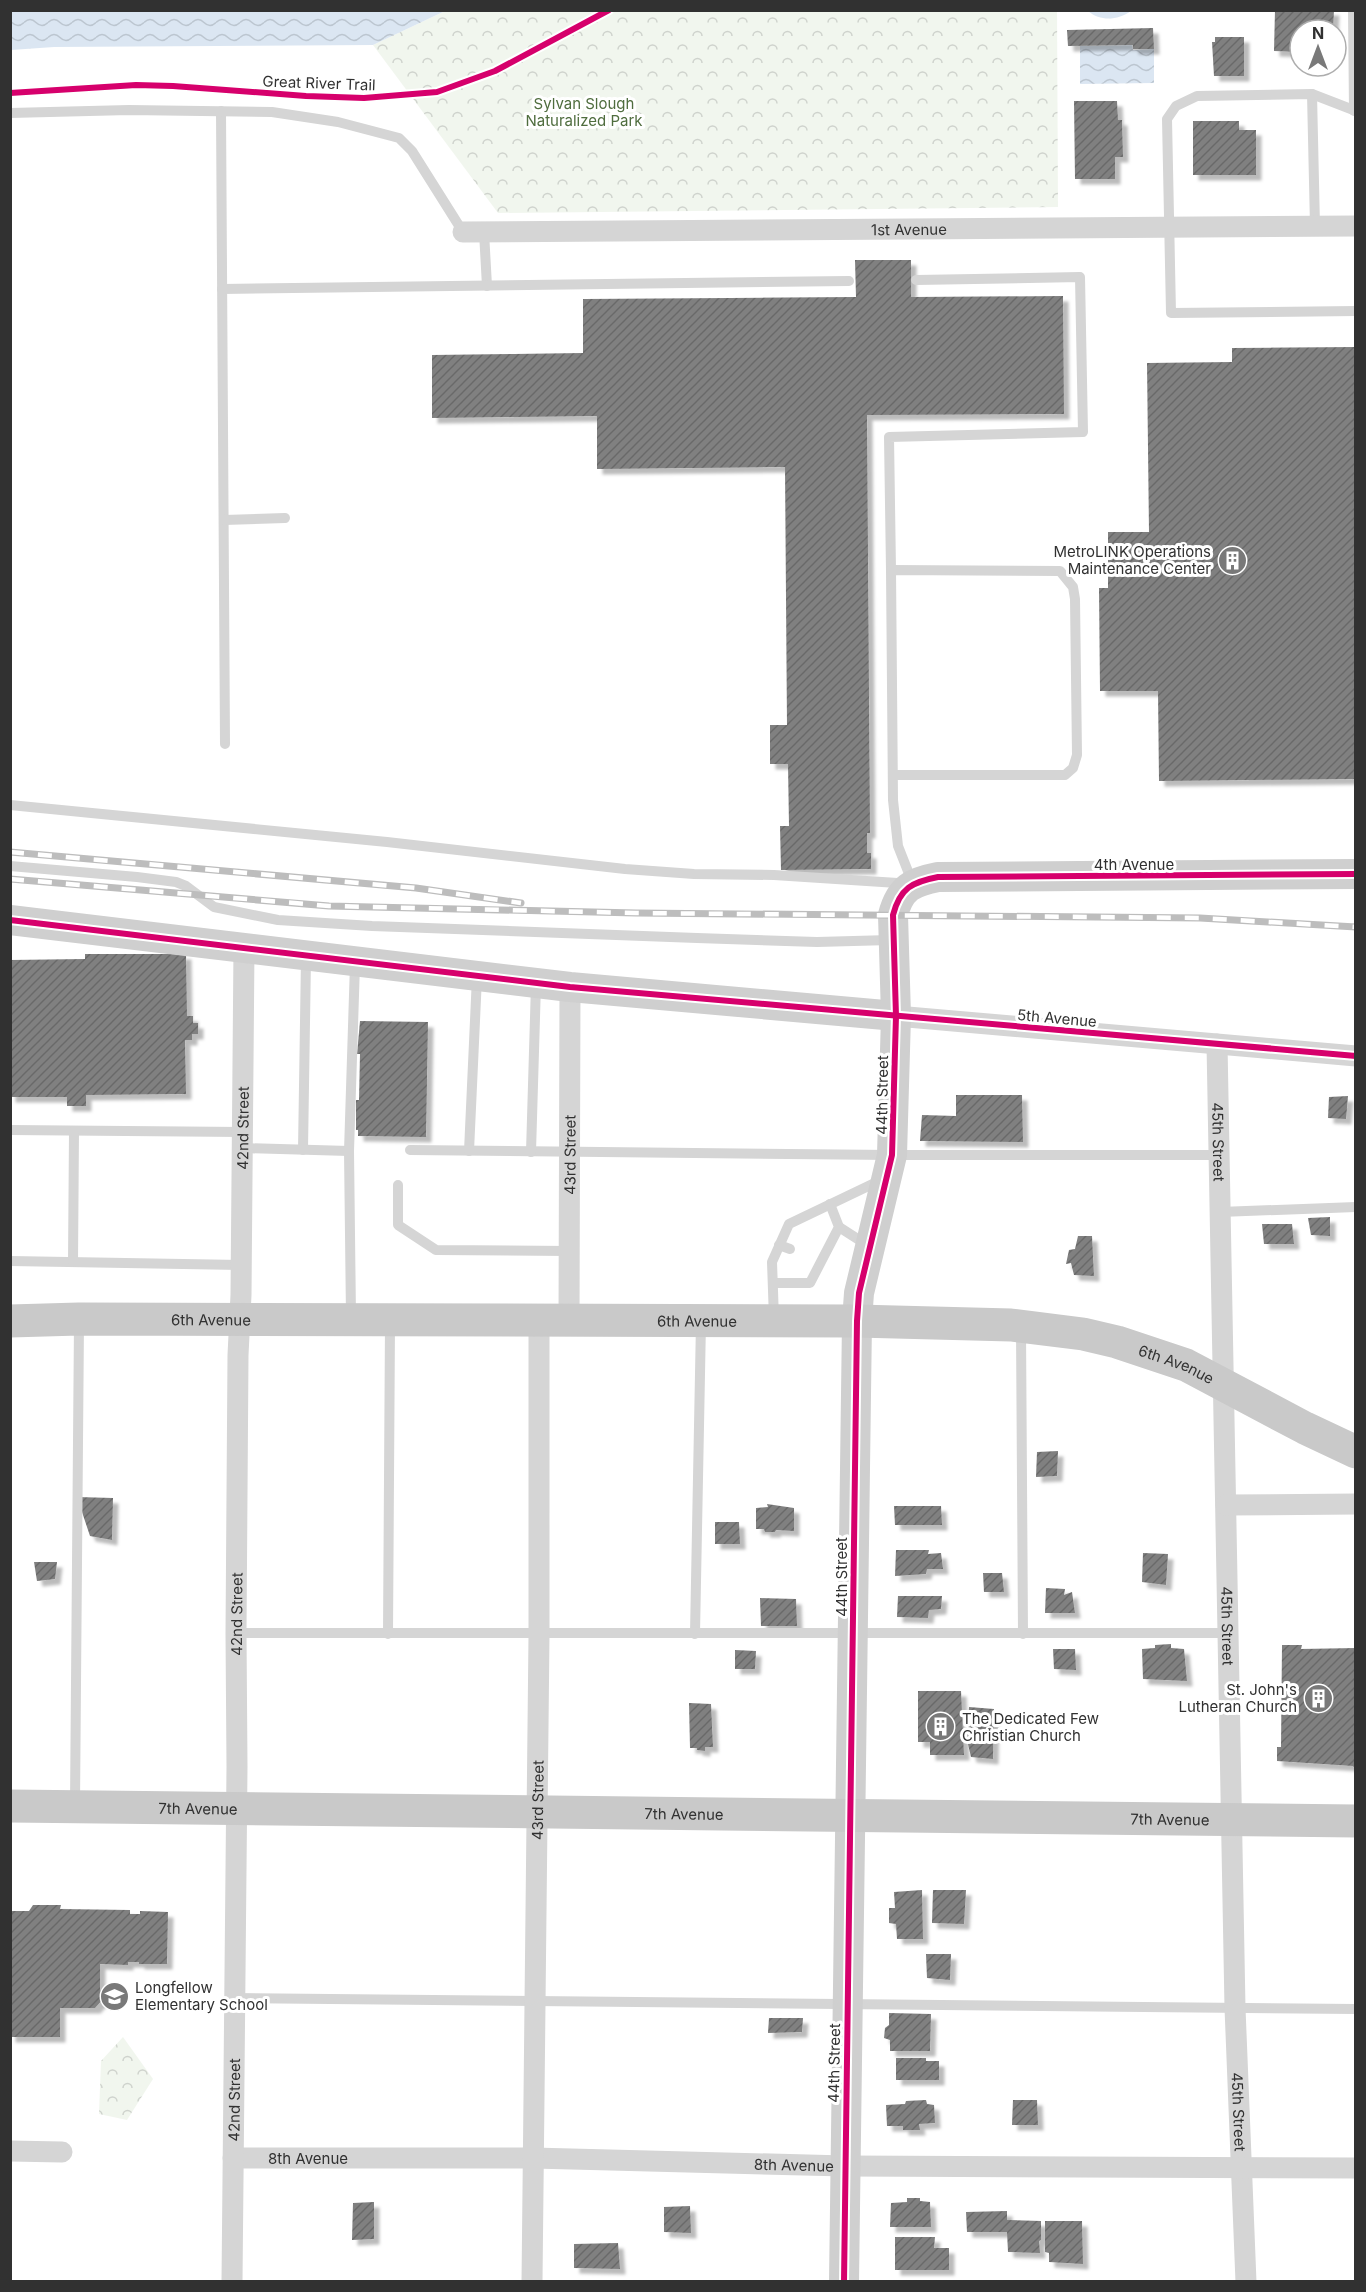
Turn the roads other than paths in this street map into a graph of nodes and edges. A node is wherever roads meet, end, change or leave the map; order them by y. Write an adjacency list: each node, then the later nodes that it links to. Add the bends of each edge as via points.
1 (1353, 10): 4 (lane)
2 (1312, 94): 4 (lane); 6 (lane); 8 (lane, via 1197,96 1176,106 1167,119)
3 (221, 111): 5 (lane); 9 (lane, via 272,112 338,122 399,138 412,151); 14 (lane)
4 (1355, 111)
5 (10, 113)
6 (1315, 226): 7 (street, 1st Avenue); 8 (street, 1st Avenue)
7 (1356, 226)
8 (1169, 227): 10 (street, 1st Avenue); 15 (lane, via 1172,313)
9 (463, 232): 10 (street, 1st Avenue)
10 (484, 232): 13 (lane)
11 (916, 280): 18 (lane, via 1080,277 1083,432 889,436)
12 (849, 281): 13 (lane)
13 (487, 286): 14 (lane)
14 (222, 289): 17 (lane)
15 (1356, 311)
16 (285, 518): 17 (lane)
17 (224, 520): 19 (lane)
18 (891, 570): 20 (lane); 20 (lane, via 1060,571 1073,587 1075,599 1077,755 1073,768 1065,775)
19 (225, 744)
20 (894, 775): 24 (lane, via 898,846)
21 (10, 805): 24 (lane, via 625,869)
22 (10, 866): 26 (lane, via 176,882 214,907 278,920 817,942)
23 (1356, 874): 24 (street, 4th Avenue, via 938,877)
24 (913, 884): 26 (street, 44th Street, via 899,897 893,915)
25 (10, 920): 27 (street)
26 (894, 940): 33 (street, 44th Street)
27 (244, 947): 28 (street); 38 (street, 42nd Street)
28 (306, 955): 29 (street); 39 (lane)
29 (355, 961): 30 (street); 41 (lane)
30 (478, 976): 31 (street); 42 (lane)
31 (536, 983): 32 (street); 43 (lane)
32 (570, 987): 33 (street); 44 (street, 43rd Street)
33 (896, 1016): 34 (street, 5th Avenue); 46 (street, 44th Street)
34 (1217, 1044): 35 (street, 5th Avenue); 45 (street, 45th Street)
35 (1356, 1056)
36 (10, 1130): 37 (lane)
37 (74, 1131): 38 (lane); 57 (lane)
38 (242, 1140): 39 (lane); 58 (street, 42nd Street)
39 (303, 1149): 41 (lane)
40 (410, 1150): 42 (lane)
41 (349, 1151): 62 (lane)
42 (469, 1151): 43 (lane)
43 (531, 1152): 44 (lane)
44 (569, 1152): 46 (lane); 55 (street, 43rd Street)
45 (1219, 1155): 46 (lane); 50 (street, 45th Street)
46 (890, 1165): 48 (lane); 53 (street, 44th Street)
47 (398, 1185): 55 (lane, via 398,1225 435,1250)
48 (830, 1204): 51 (lane); 52 (lane, via 789,1224)
49 (1356, 1208): 50 (lane)
50 (1220, 1212): 70 (street, 45th Street)
51 (840, 1227): 53 (lane); 59 (lane, via 818,1258 810,1283)
52 (779, 1245): 54 (lane); 59 (lane, via 772,1262)
53 (870, 1247): 66 (street, 44th Street)
54 (790, 1249)
55 (569, 1251): 65 (street, 43rd Street)
56 (10, 1261): 57 (lane)
57 (73, 1262): 58 (lane)
58 (241, 1265): 61 (street, 42nd Street)
59 (774, 1282): 68 (lane)
60 (79, 1318): 61 (main road, 6th Avenue); 64 (main road, 6th Avenue); 82 (lane)
61 (238, 1320): 62 (main road, 6th Avenue); 74 (street, 42nd Street)
62 (351, 1320): 63 (main road, 6th Avenue)
63 (390, 1320): 65 (main road, 6th Avenue); 76 (lane)
64 (10, 1321)
65 (554, 1321): 67 (main road, 6th Avenue); 80 (street, 43rd Street)
66 (857, 1321): 68 (main road, 6th Avenue); 69 (main road, 6th Avenue); 78 (street, 44th Street)
67 (701, 1322): 68 (main road, 6th Avenue); 77 (lane)
68 (774, 1322)
69 (1021, 1326): 70 (main road, 6th Avenue, via 1083,1334 1144,1350 1186,1365); 79 (lane)
70 (1223, 1385): 71 (main road, 6th Avenue); 73 (street, 45th Street)
71 (1356, 1452)
72 (1356, 1504): 73 (street)
73 (1226, 1506): 75 (street, 45th Street)
74 (236, 1633): 76 (lane); 83 (street, 42nd Street)
75 (1229, 1633): 79 (lane); 86 (street, 45th Street)
76 (388, 1634): 80 (lane)
77 (695, 1634): 78 (lane); 80 (lane)
78 (852, 1634): 79 (lane); 85 (street, 44th Street)
79 (1023, 1634)
80 (539, 1635): 84 (street, 43rd Street)
81 (10, 1806): 82 (main road, 7th Avenue)
82 (75, 1807): 83 (main road, 7th Avenue)
83 (237, 1809): 84 (main road, 7th Avenue); 88 (street, 42nd Street)
84 (538, 1811): 85 (main road, 7th Avenue); 89 (street, 43rd Street)
85 (849, 1814): 86 (main road, 7th Avenue); 90 (street, 44th Street)
86 (1232, 1818): 87 (main road, 7th Avenue); 91 (street, 45th Street)
87 (1356, 1821)
88 (234, 1998): 89 (lane); 95 (street, 42nd Street)
89 (536, 2001): 90 (lane); 96 (street, 43rd Street)
90 (847, 2002): 91 (lane); 97 (street, 44th Street)
91 (1235, 2008): 92 (lane); 98 (street, 45th Street)
92 (1356, 2009)
93 (10, 2151): 94 (street)
94 (62, 2152)
95 (233, 2158): 96 (street, 8th Avenue); 100 (street, 42nd Street)
96 (533, 2158): 97 (street, 8th Avenue); 101 (street, 43rd Street)
97 (845, 2166): 98 (street, 8th Avenue); 102 (street, 44th Street)
98 (1243, 2167): 99 (street, 8th Avenue); 103 (street, 45th Street)
99 (1356, 2168)
100 (232, 2282)
101 (532, 2282)
102 (844, 2282)
103 (1246, 2282)

